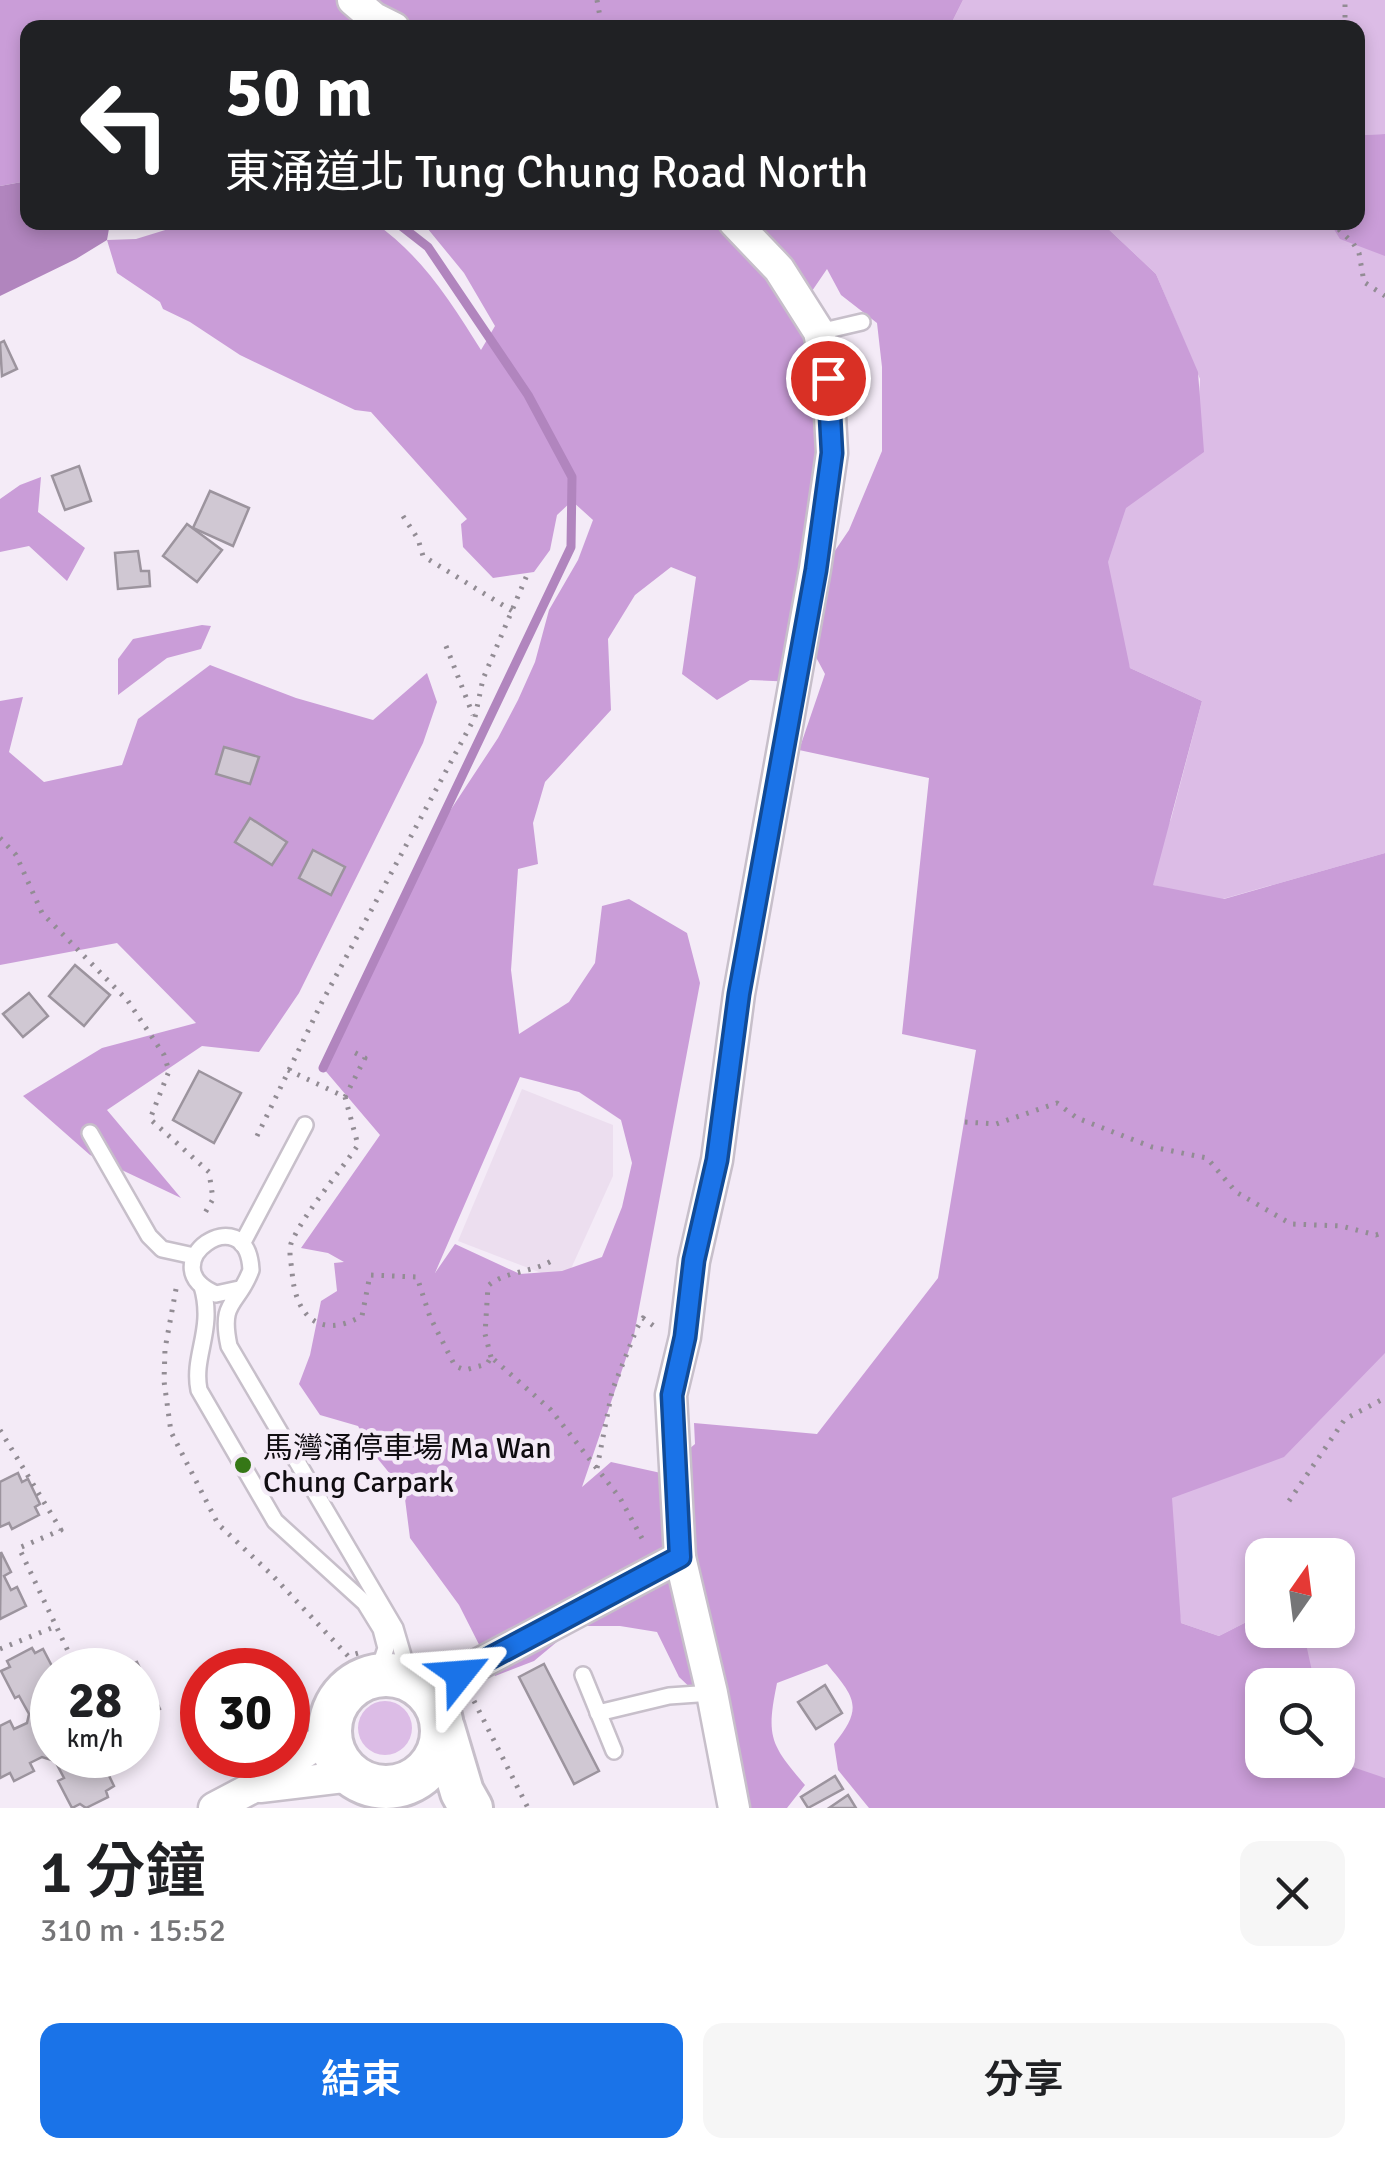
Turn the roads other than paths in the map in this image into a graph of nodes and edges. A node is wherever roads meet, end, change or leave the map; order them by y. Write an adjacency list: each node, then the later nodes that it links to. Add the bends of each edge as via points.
1 (353, 0): 2 (street)
2 (378, 20)
3 (742, 230): 5 (street, via 780,269)
4 (862, 322): 5 (lane)
5 (819, 332): 12 (street, via 832,453 717,1160 672,1395)
6 (305, 1125): 8 (lane)
7 (90, 1133): 9 (lane, via 149,1236 162,1249)
8 (242, 1244): 9 (lane, via 215,1237); 11 (lane, via 252,1270)
9 (194, 1256): 10 (lane)
10 (202, 1286): 11 (lane, via 216,1294); 15 (lane, via 208,1320 199,1390 275,1521 365,1603)
11 (239, 1289): 15 (lane, via 224,1323 229,1346 394,1628)
12 (680, 1557): 14 (street); 15 (street)
13 (583, 1675): 16 (lane)
14 (712, 1692): 16 (lane); 23 (street)
15 (415, 1695): 17 (street, via 361,1680 331,1718); 20 (street, via 440,1748 417,1779); 22 (street)
16 (598, 1713): 18 (lane)
17 (330, 1735): 19 (street); 20 (street, via 334,1752)
18 (614, 1751)
19 (252, 1788): 20 (street); 21 (street)
20 (372, 1790)
21 (214, 1808)
22 (472, 1808)
23 (734, 1808)

